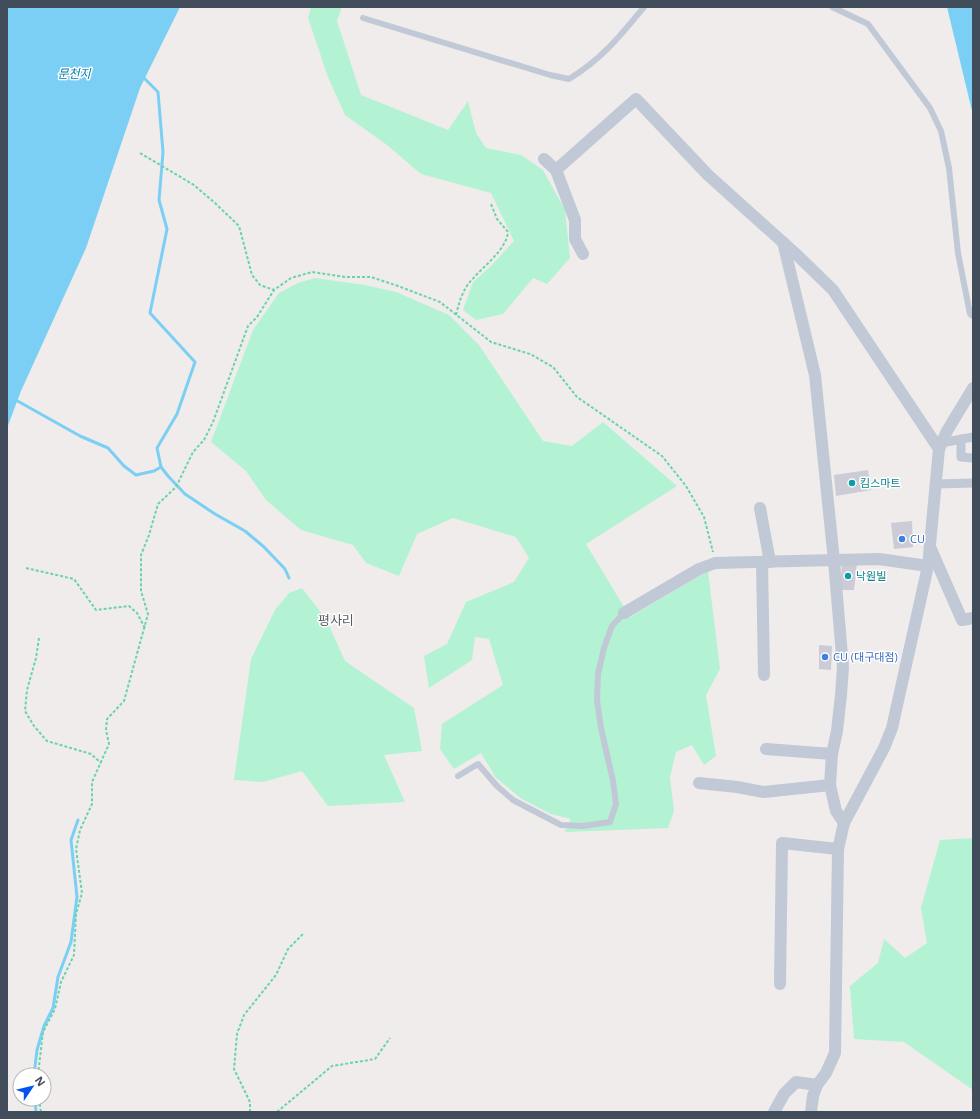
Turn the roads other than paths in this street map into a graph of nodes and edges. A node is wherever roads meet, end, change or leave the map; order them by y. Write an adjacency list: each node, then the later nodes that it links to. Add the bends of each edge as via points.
1 (644, 7): 3 (lane, via 613,45 570,79)
2 (832, 7): 8 (lane, via 868,24 930,108 941,131 949,168 958,253 970,314)
3 (363, 18)
4 (544, 159): 5 (street)
5 (556, 170): 6 (street, via 636,99 708,175); 7 (street, via 575,220 575,239)
6 (783, 242): 12 (street, via 833,290); 19 (street, via 815,376)
7 (583, 254)
8 (973, 316)
9 (973, 388): 12 (street, via 946,431)
10 (973, 437): 11 (street)
11 (961, 439): 12 (street); 13 (street, via 961,457)
12 (940, 446): 15 (street)
13 (973, 458)
14 (973, 479): 15 (street)
15 (936, 482): 16 (street); 18 (street)
16 (973, 483)
17 (760, 508): 20 (street)
18 (930, 546): 21 (street); 23 (street, via 962,620)
19 (834, 561): 20 (street); 21 (street, via 879,559); 26 (street, via 843,667 842,695)
20 (766, 562): 22 (street, via 715,563 699,569); 24 (street)
21 (928, 566): 30 (street, via 892,728)
22 (624, 613): 27 (lane, via 612,626 598,674 597,700 616,804 610,822 583,826 561,825 513,800 478,764)
23 (973, 618)
24 (764, 675)
25 (766, 750): 26 (street)
26 (832, 754): 29 (street)
27 (458, 776)
28 (699, 783): 29 (street, via 764,792)
29 (830, 785): 30 (street, via 836,811)
30 (844, 823): 31 (street)
31 (838, 849): 32 (street, via 782,843); 33 (street, via 835,1053)
32 (780, 984)
33 (817, 1086): 34 (street, via 796,1082 784,1094); 35 (street)
34 (774, 1112)
35 (811, 1112)

